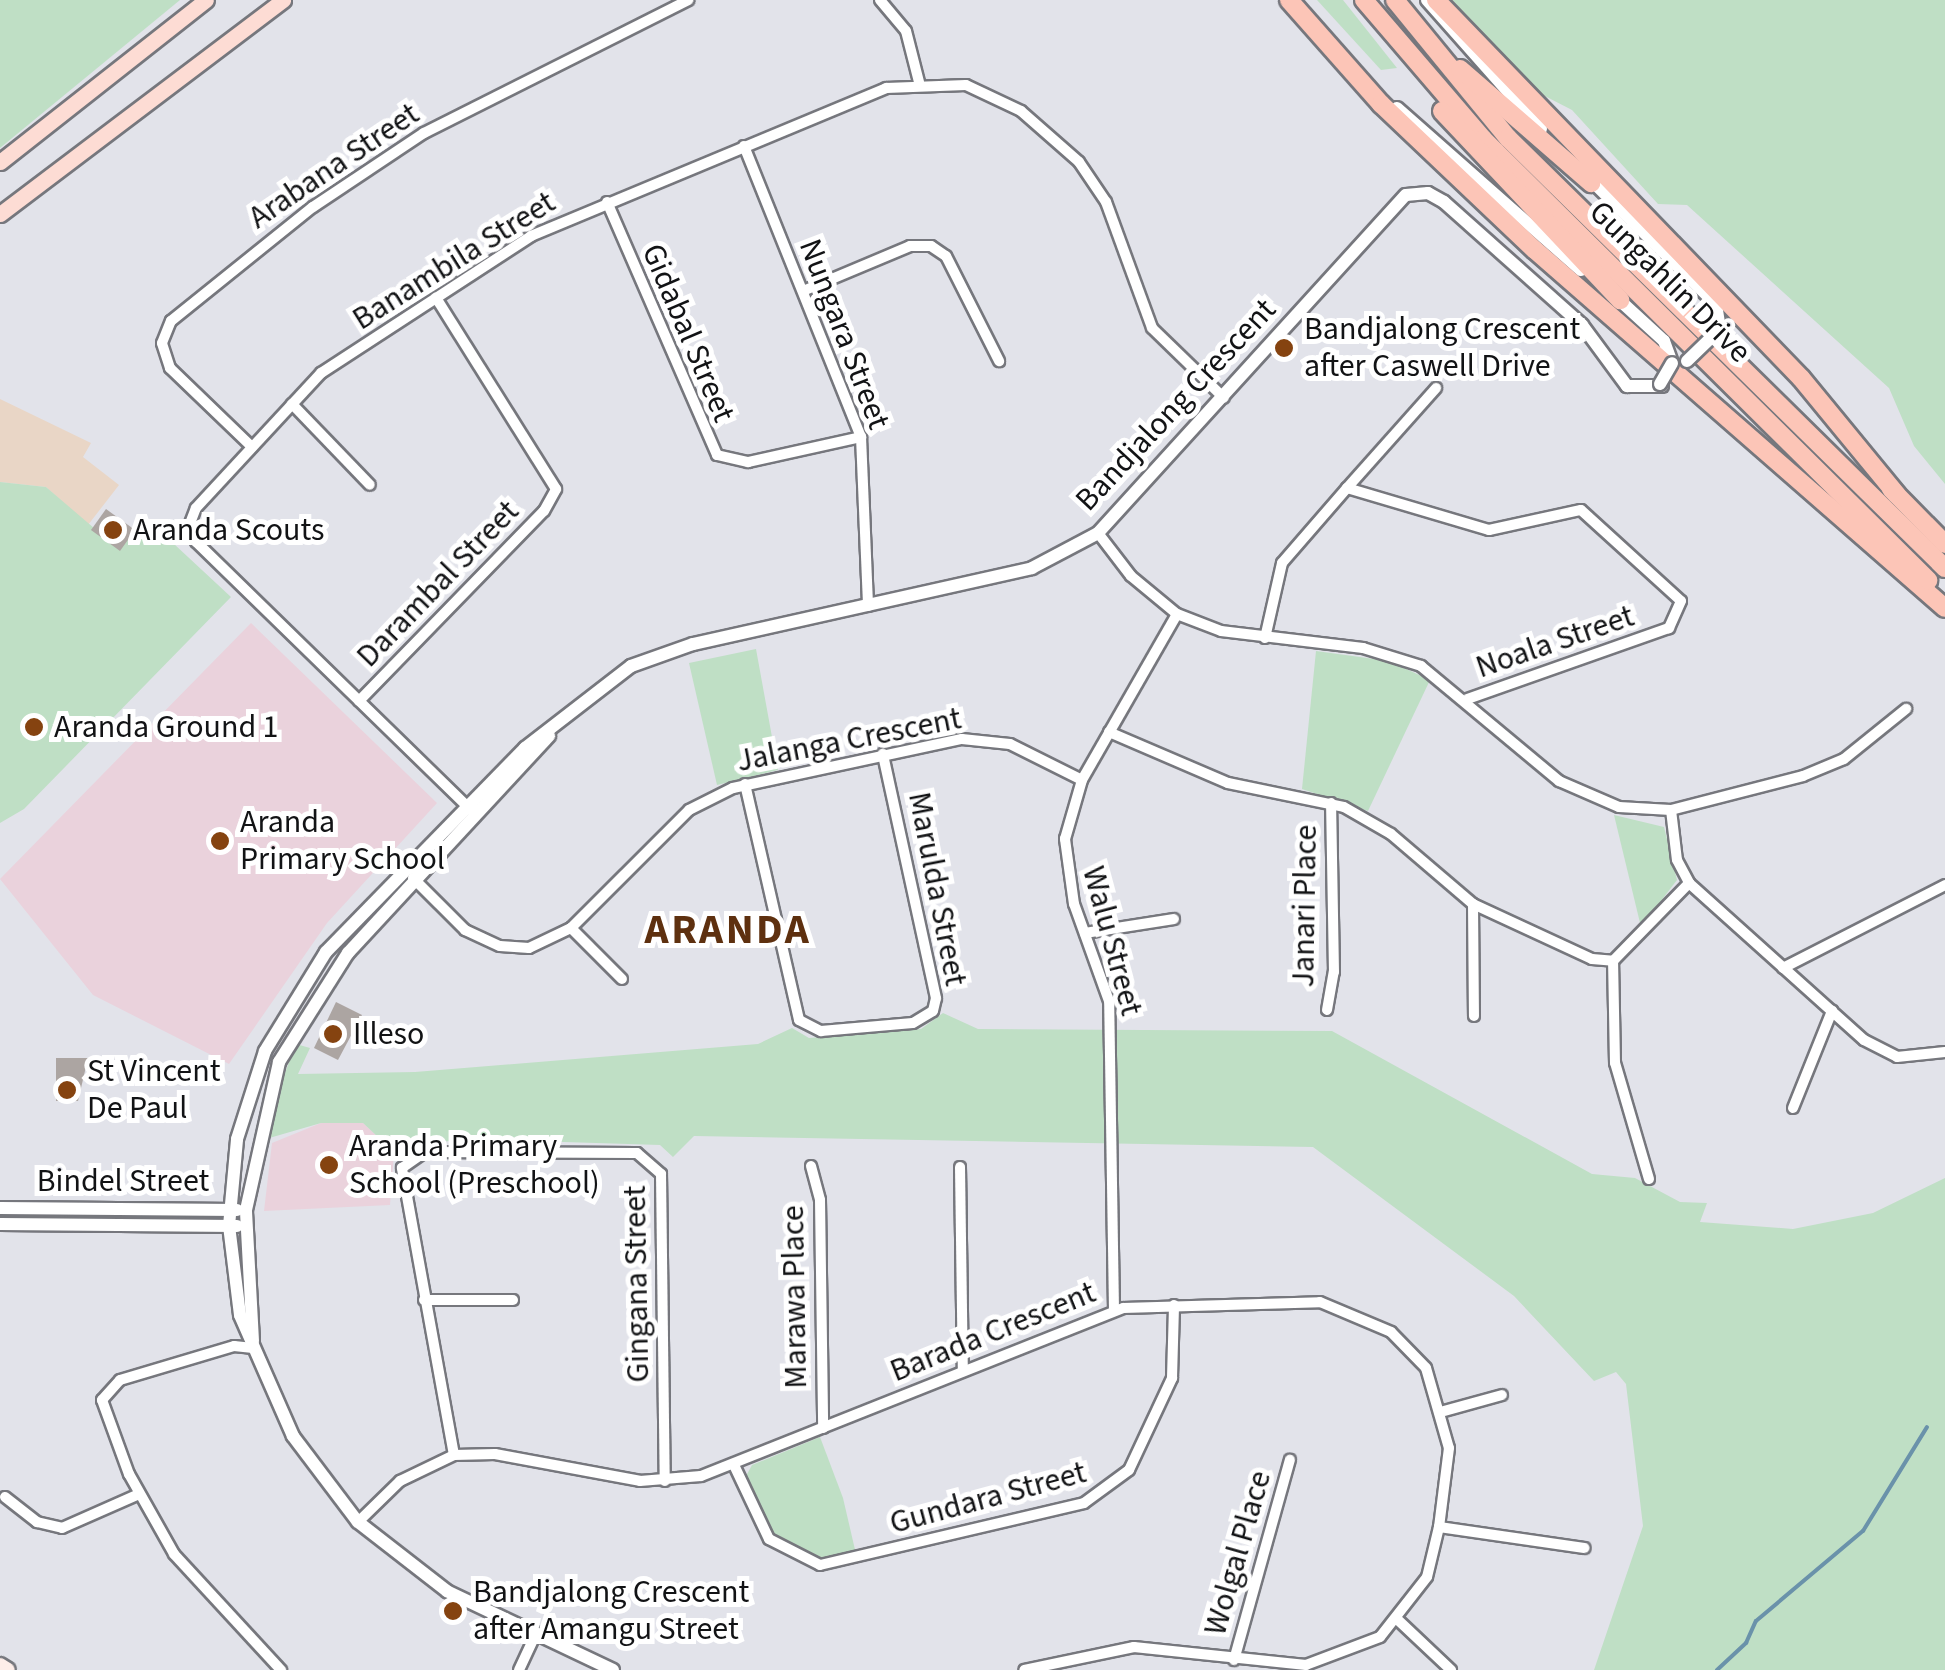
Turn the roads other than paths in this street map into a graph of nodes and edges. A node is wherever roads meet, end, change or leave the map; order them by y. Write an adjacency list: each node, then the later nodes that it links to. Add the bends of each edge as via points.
1 (206, 0): 14 (main road)
2 (283, 0): 16 (main road)
3 (688, 0): 28 (street, Arabana Street, via 528,74 399,149 171,321 162,343 170,368)
4 (880, 0): 12 (street, via 906,31)
5 (1288, 0): 11 (highway)
6 (1363, 0): 20 (highway, via 1378,32 1466,140); 35 (highway, Gungahlin Drive, via 1484,139)
7 (1395, 0): 10 (highway, Gungahlin Drive)
8 (1427, 0): 17 (street, via 1482,68)
9 (1436, 0): 31 (highway, via 1812,389)
10 (1417, 30): 17 (highway); 34 (highway, Gungahlin Drive, via 1508,138)
11 (1341, 62): 20 (street); 37 (highway, via 1554,268)
12 (919, 82): 13 (street, Banambila Street); 25 (street, Banambila Street, via 966,85 1000,98 1079,162 1106,202 1152,328)
13 (744, 146): 15 (street, Banambila Street); 18 (street, Nungara Street)
14 (0, 162)
15 (607, 202): 19 (street, Banambila Street, via 531,236); 27 (street, Gidabal Street, via 717,455 748,462)
16 (0, 214)
17 (1624, 214): 21 (street, via 1716,304)
18 (803, 291): 22 (street, via 910,246 931,246 946,256); 27 (street, Nungara Street)
19 (436, 298): 26 (street, Banambila Street, via 320,374); 41 (street, Darambal Street, via 556,489 544,512)
20 (1620, 300): 23 (street)
21 (1720, 329): 23 (street, Bandjalong Crescent, bridge); 31 (highway, via 1739,330 1796,381)
22 (999, 360)
23 (1680, 365): 25 (street, Bandjalong Crescent, bridge, via 1660,386 1625,384 1582,325 1444,202 1419,192 1391,208)
24 (1436, 388): 30 (street)
25 (1224, 398): 32 (street, Bandjalong Crescent)
26 (292, 404): 28 (street, Banambila Street); 29 (street)
27 (860, 437): 36 (street, Nungara Street)
28 (252, 448): 41 (street, Banambila Street, via 191,514 192,534)
29 (370, 486)
30 (1347, 488): 39 (street, via 1282,563); 40 (street, Noala Street, via 1489,530 1582,510 1681,601 1669,628)
31 (1896, 495): 33 (highway)
32 (1098, 533): 36 (street, Bandjalong Crescent, via 1032,568); 38 (street, via 1131,576)
33 (1945, 544)
34 (1945, 568)
35 (1945, 596)
36 (868, 606): 49 (street, Bandjalong Crescent, via 661,654 617,674)
37 (1945, 608)
38 (1176, 614): 39 (street); 43 (street, Walu Street)
39 (1265, 638): 40 (street, via 1386,652)
40 (1467, 698): 48 (street, via 1582,794 1620,807)
41 (359, 700): 49 (street, Banambila Street)
42 (1906, 710): 48 (street, via 1831,766)
43 (1109, 732): 45 (street, Walu Street); 47 (street, via 1228,783)
44 (884, 754): 45 (street, Jalanga Crescent, via 986,740 1034,753); 46 (street, Jalanga Crescent); 46 (street, Marulda Street, via 936,998 933,1011 913,1023 821,1030 799,1020)
45 (1082, 780): 57 (street, Walu Street, via 1064,852)
46 (745, 784): 56 (street, Jalanga Crescent, via 688,810)
47 (1331, 802): 54 (street, via 1391,834); 61 (street, Janari Place, via 1334,972)
48 (1671, 810): 52 (street, via 1677,860)
49 (472, 812): 50 (street, Bandjalong Crescent); 51 (street, Bandjalong Crescent)
50 (405, 870): 51 (street, Jalanga Crescent); 71 (street, Bandjalong Crescent, via 298,990 248,1096)
51 (416, 881): 56 (street, Jalanga Crescent, via 466,930 500,946 543,946); 72 (street, Bandjalong Crescent, via 321,987 274,1075)
52 (1689, 883): 58 (street); 59 (street)
53 (1945, 885): 59 (street)
54 (1472, 904): 58 (street, via 1592,959); 63 (street)
55 (1174, 919): 57 (street)
56 (571, 928): 60 (street)
57 (1086, 933): 80 (street, Walu Street, via 1112,1027)
58 (1613, 961): 68 (street, via 1617,1074)
59 (1782, 968): 62 (street)
60 (622, 978)
61 (1327, 1010)
62 (1832, 1011): 64 (street, via 1897,1057); 65 (street)
63 (1474, 1016)
64 (1945, 1052)
65 (1792, 1108)
66 (812, 1166): 85 (street, Marawa Place, via 820,1200)
67 (960, 1167): 82 (street)
68 (1649, 1178)
69 (0, 1208): 70 (street, Bindel Street)
70 (107, 1208): 71 (street, Bindel Street); 74 (street)
71 (229, 1210): 72 (street, Bindel Street); 75 (street, Bandjalong Crescent)
72 (246, 1210): 76 (street, Bandjalong Crescent)
73 (0, 1224): 74 (street, Bindel Street)
74 (109, 1225): 75 (street, Bindel Street)
75 (229, 1226): 76 (street, Bindel Street); 81 (street, Bandjalong Crescent, via 240,1314)
76 (245, 1226): 81 (street, Bandjalong Crescent)
77 (424, 1300): 78 (street); 86 (street, Gingana Street); 89 (street, Gingana Street, via 400,1177 415,1155 647,1156 662,1174)
78 (513, 1300)
79 (1174, 1306): 80 (street, Barada Crescent); 84 (street, Barada Crescent, via 1295,1301 1345,1308 1410,1348); 88 (street, Gundara Street, via 1172,1378 1129,1470 1084,1503 820,1565 769,1539)
80 (1114, 1310): 82 (street, Barada Crescent)
81 (253, 1348): 90 (street, via 139,1374 105,1392 103,1412); 92 (street, Bandjalong Crescent, via 294,1436)
82 (962, 1370): 85 (street, Barada Crescent)
83 (1502, 1395): 84 (street)
84 (1444, 1411): 93 (street, Barada Crescent, via 1449,1460)
85 (822, 1428): 88 (street, Barada Crescent)
86 (454, 1456): 89 (street, Barada Crescent, via 495,1454); 92 (street, Barada Crescent, via 400,1481)
87 (1290, 1460): 97 (street, Wolgal Place)
88 (734, 1465): 89 (street, Barada Crescent)
89 (665, 1481)
90 (139, 1494): 91 (street, via 62,1528 37,1522); 102 (street, via 203,1592)
91 (5, 1497)
92 (358, 1522): 96 (street, Bandjalong Crescent, via 447,1590)
93 (1440, 1527): 94 (street); 95 (street, Barada Crescent, via 1427,1577)
94 (1584, 1548)
95 (1398, 1620): 100 (street, Barada Crescent, via 1358,1651); 106 (street)
96 (536, 1634): 103 (street); 104 (street, Bandjalong Crescent)
97 (1234, 1660): 99 (street, Barada Crescent, via 1134,1646); 100 (street, Barada Crescent)
98 (0, 1665): 101 (main road)
99 (1052, 1667): 105 (street, Barada Crescent)
100 (1306, 1668)
101 (8, 1670)
102 (281, 1670)
103 (520, 1670)
104 (612, 1670)
105 (1024, 1670)
106 (1451, 1670)

